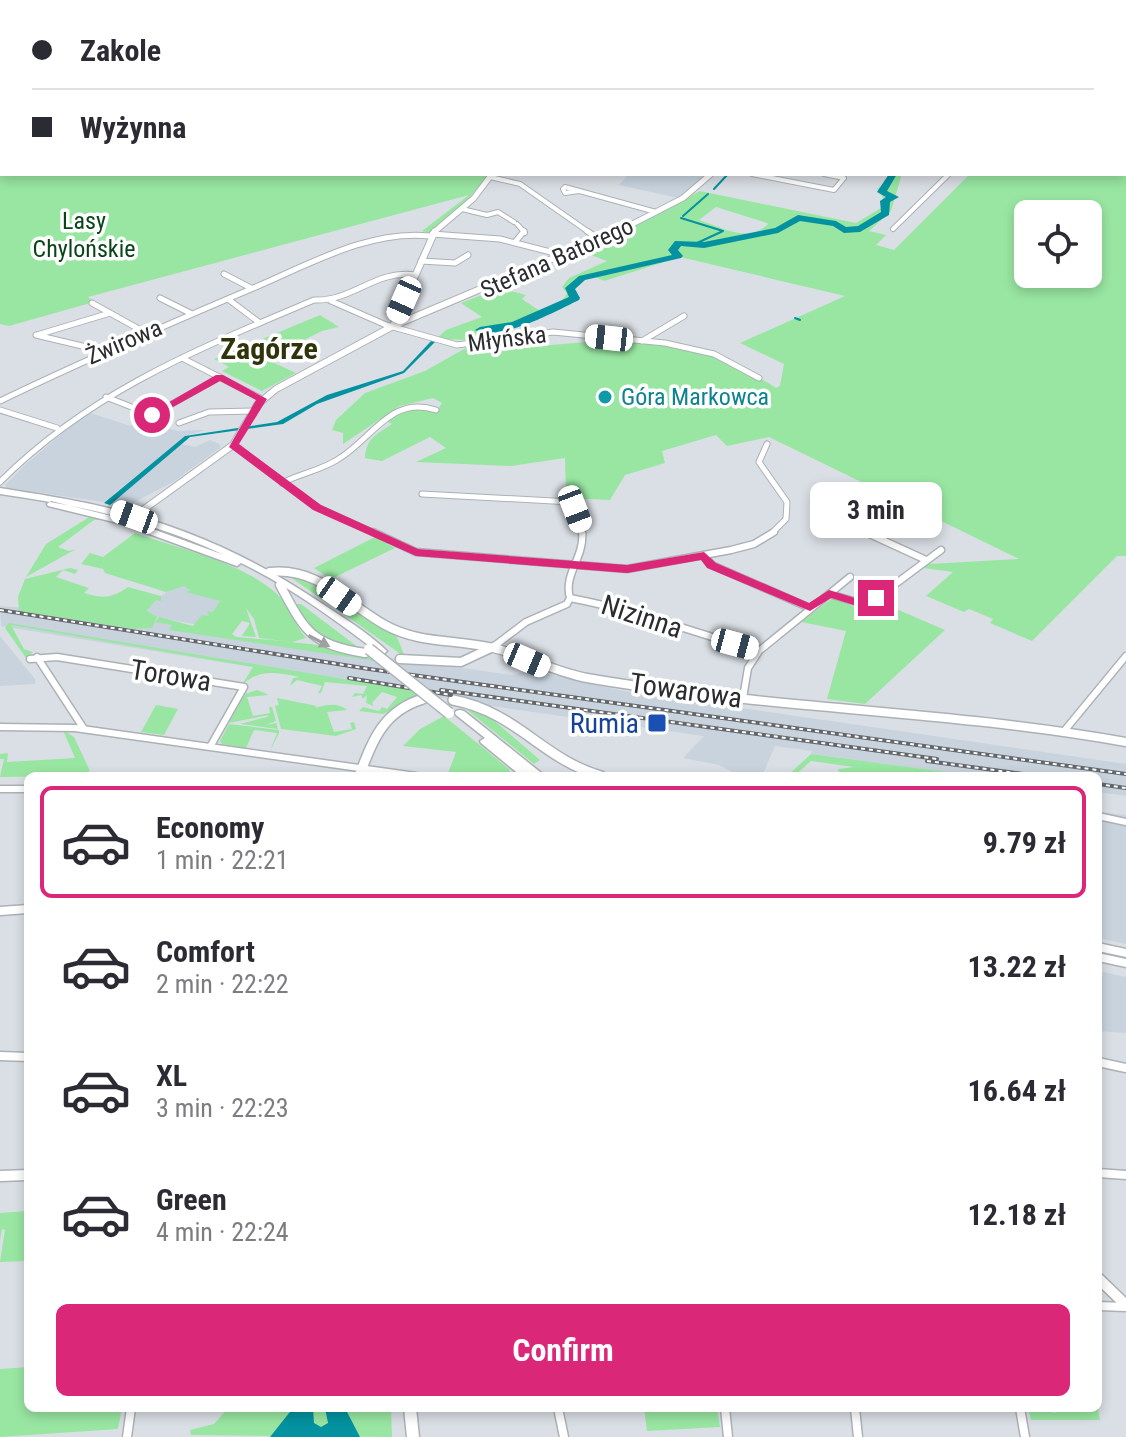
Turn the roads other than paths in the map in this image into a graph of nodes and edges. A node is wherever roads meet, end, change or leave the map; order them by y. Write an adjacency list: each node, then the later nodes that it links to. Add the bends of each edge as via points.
1 (491, 176): 7 (street); 11 (street, via 520,184)
2 (709, 176): 8 (street, Stefana Batorego)
3 (762, 176): 4 (street, via 834,190 844,178)
4 (834, 176)
5 (947, 176): 9 (street)
6 (579, 191): 8 (street)
7 (462, 209): 10 (street); 12 (street, via 498,212 526,232)
8 (656, 212): 11 (street, Stefana Batorego)
9 (893, 229)
10 (430, 235): 12 (street, Żwirowa); 15 (street); 18 (street, Żwirowa, via 378,239)
11 (600, 240): 14 (street, Stefana Batorego)
12 (516, 241): 14 (street, Żwirowa)
13 (468, 255): 15 (street, via 455,263)
14 (566, 256): 27 (street, Stefana Batorego)
15 (421, 261): 17 (street)
16 (224, 274): 18 (street)
17 (415, 275): 21 (street, via 396,272); 27 (street)
18 (251, 288): 20 (street, Żwirowa)
19 (160, 298): 24 (street)
20 (228, 299): 24 (street, Żwirowa); 26 (street)
21 (331, 301): 26 (street, via 314,300); 27 (street, Młyńska)
22 (92, 303): 23 (street)
23 (110, 313): 28 (street); 30 (street, via 35,335)
24 (192, 314): 28 (street, Żwirowa)
25 (684, 316): 29 (street)
26 (260, 323): 31 (street)
27 (393, 326): 29 (street, Młyńska, via 465,345 553,332); 35 (street, Stefana Batorego)
28 (146, 333): 30 (street, Żwirowa)
29 (642, 341): 33 (street, Młyńska, via 706,352)
30 (103, 351): 36 (street, Żwirowa)
31 (182, 358): 32 (street); 34 (street)
32 (220, 377): 34 (street, via 152,415); 35 (street)
33 (759, 378)
34 (106, 397): 41 (street)
35 (262, 399): 39 (street)
36 (0, 401)
37 (0, 410): 41 (street)
38 (436, 410): 45 (street, via 407,405 345,455)
39 (253, 411): 40 (street, via 209,412); 43 (street)
40 (179, 423)
41 (57, 428): 44 (street)
42 (767, 444): 51 (street, via 759,462 784,494 786,519 780,529 754,544)
43 (233, 445): 45 (street); 49 (street)
44 (0, 482)
45 (282, 483): 53 (street, via 317,507 416,552)
46 (0, 494): 49 (main road)
47 (422, 494): 53 (street, via 571,502 583,546)
48 (848, 509): 52 (street, via 836,519)
49 (130, 520): 54 (main road, via 216,547); 56 (main road)
50 (941, 550): 52 (street)
51 (704, 556): 53 (street, via 627,569); 59 (street, via 712,565)
52 (924, 562): 57 (street, via 867,605)
53 (573, 566): 58 (street)
54 (270, 572): 60 (street, Towarowa, via 307,572 394,634); 69 (main road, via 382,651)
55 (850, 577): 57 (street)
56 (280, 585): 61 (main road); 61 (street, one-way to 61, via 306,635 326,646)
57 (829, 594): 59 (street)
58 (570, 598): 60 (street); 62 (street, Nizinna, via 627,609)
59 (810, 608): 62 (street)
60 (493, 647): 64 (street, via 467,661); 66 (street, Towarowa, via 563,673)
61 (367, 651): 69 (main road, bridge)
62 (759, 651): 66 (street, via 748,668)
63 (1126, 656): 65 (street)
64 (400, 659)
65 (1123, 664): 72 (street)
66 (743, 698): 72 (street, Towarowa)
67 (423, 699): 75 (main road, via 383,720)
68 (453, 700): 78 (main road, via 500,715 548,754)
69 (454, 713): 76 (main road); 77 (main road)
70 (0, 727): 71 (street)
71 (84, 729): 74 (street); 74 (street, Torowa, via 33,658 57,657 244,687)
72 (1065, 730): 73 (street, Towarowa)
73 (1126, 742)
74 (210, 747): 75 (street)
75 (360, 772)
76 (523, 772)
77 (535, 772)
78 (585, 772)
79 (0, 789): 80 (street)
80 (24, 789)
81 (1102, 817): 82 (street)
82 (1126, 822)
83 (24, 909): 84 (street)
84 (0, 911)
85 (1102, 948): 86 (main road)
86 (1125, 954): 87 (main road)
87 (1102, 957)
88 (0, 1056): 89 (street)
89 (24, 1057)
90 (1102, 1063): 91 (street)
91 (1126, 1068)
92 (1102, 1173): 94 (street)
93 (24, 1175): 95 (street)
94 (1126, 1175)
95 (0, 1176)
96 (1102, 1282): 98 (street)
97 (1102, 1306): 98 (street)
98 (1126, 1306)
99 (130, 1412): 105 (street)
100 (410, 1412): 106 (main road)
101 (559, 1412): 107 (street)
102 (725, 1412): 108 (street)
103 (855, 1412): 109 (street)
104 (1021, 1412): 110 (street)
105 (127, 1437)
106 (413, 1437)
107 (564, 1437)
108 (728, 1437)
109 (858, 1437)
110 (1025, 1437)

